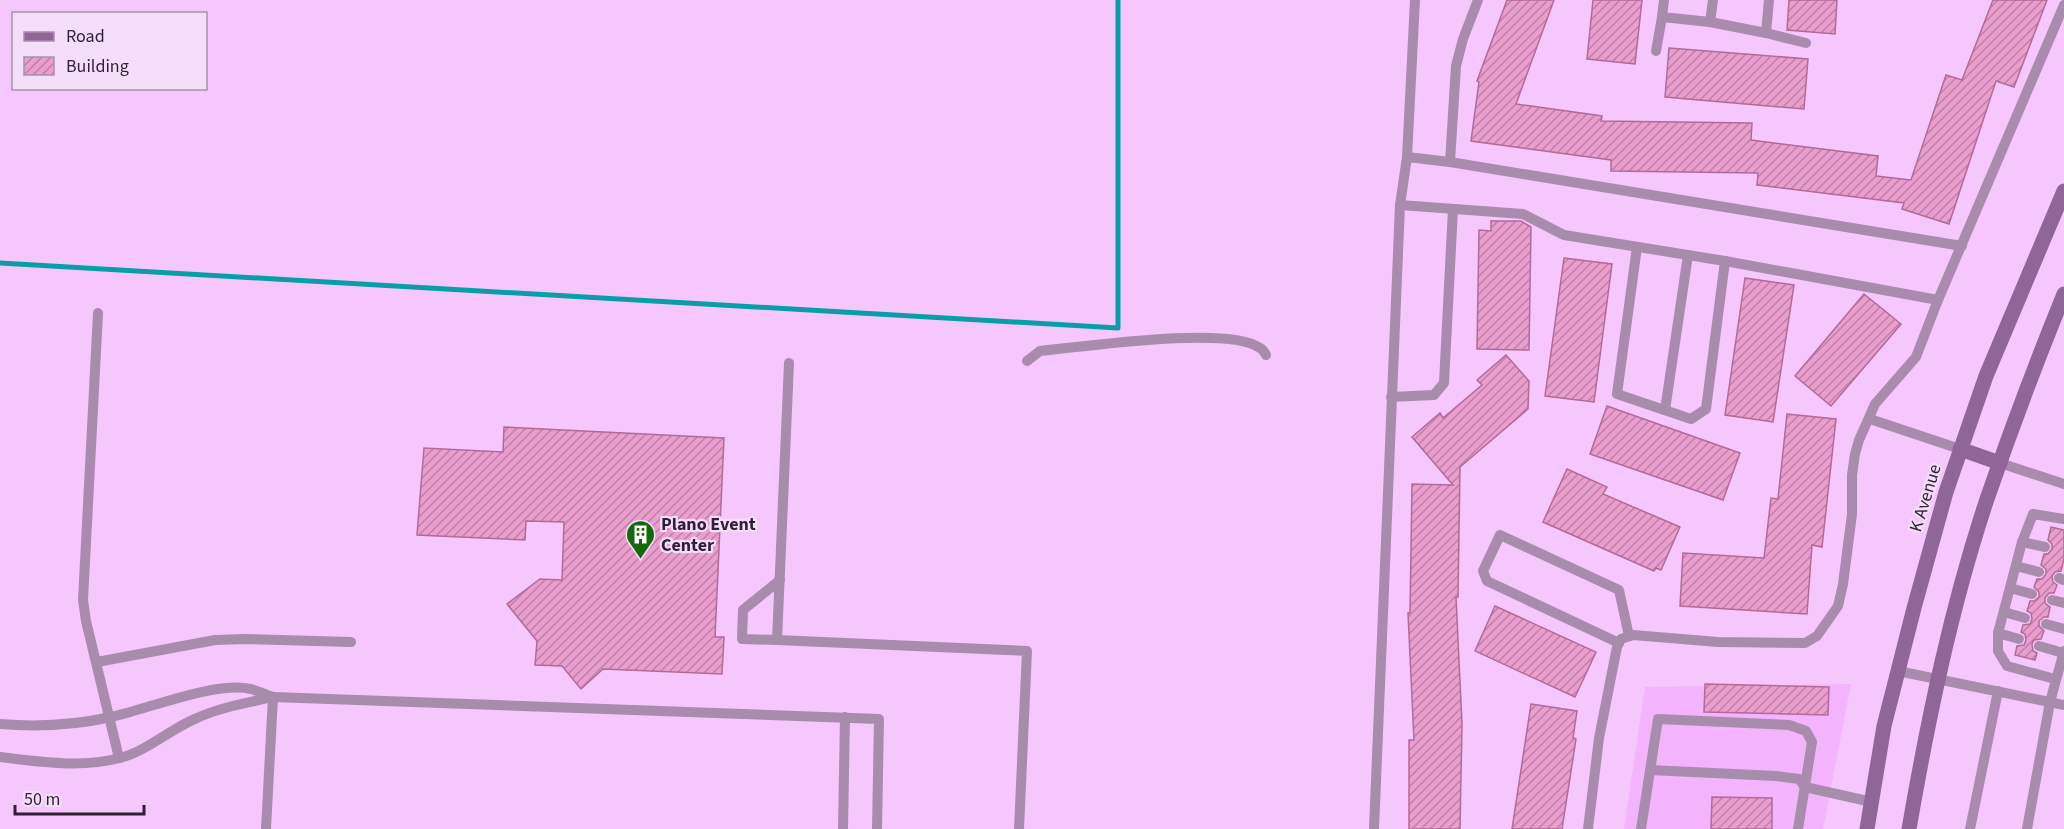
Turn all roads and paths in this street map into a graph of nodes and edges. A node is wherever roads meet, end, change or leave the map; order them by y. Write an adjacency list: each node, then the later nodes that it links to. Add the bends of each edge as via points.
1 (1415, 0): 12 (lane)
2 (1478, 0): 13 (lane, via 1456,66)
3 (1664, 0): 7 (lane)
4 (1713, 0): 8 (lane)
5 (1769, 0): 9 (lane)
6 (2064, 5): 17 (lane)
7 (1662, 17): 8 (lane); 11 (lane)
8 (1710, 22): 9 (lane)
9 (1766, 33): 10 (lane)
10 (1806, 43)
11 (1656, 51)
12 (1407, 157): 13 (lane); 15 (lane)
13 (1450, 162): 17 (lane)
14 (2064, 192): 30 (main road, K Avenue, via 1988,370)
15 (1400, 206): 16 (lane); 27 (lane)
16 (1453, 209): 18 (lane, via 1523,214 1564,235); 27 (lane, via 1444,383 1434,394)
17 (1962, 246): 22 (lane)
18 (1637, 247): 19 (lane); 28 (lane, via 1617,394)
19 (1688, 255): 20 (lane); 28 (lane)
20 (1725, 261): 22 (lane); 28 (lane, via 1706,409 1691,419)
21 (2064, 294): 31 (main road)
22 (1938, 300): 29 (lane, via 1916,357 1875,404)
23 (98, 313): 55 (lane, via 83,600)
24 (1266, 355): 25 (lane, via 1245,341 1185,336 1040,351)
25 (1027, 361)
26 (789, 363): 38 (lane)
27 (1391, 397): 75 (lane)
28 (1665, 410)
29 (1870, 419): 30 (lane); 48 (lane, via 1855,454 1852,514 1838,606 1817,636 1805,643)
30 (1960, 450): 31 (main road); 56 (main road, K Avenue)
31 (2000, 464): 32 (lane); 57 (main road)
32 (2064, 484)
33 (2064, 519): 34 (lane, via 2033,514)
34 (2022, 542): 35 (lane); 36 (lane)
35 (2046, 548)
36 (2016, 566): 37 (lane); 39 (lane)
37 (2038, 572)
38 (780, 580): 50 (lane); 50 (lane, via 743,610 742,629 742,639)
39 (2010, 588): 40 (lane); 43 (lane)
40 (2032, 594)
41 (2052, 600): 42 (lane)
42 (2064, 603)
43 (2004, 612): 44 (lane); 47 (lane)
44 (2025, 618)
45 (2046, 624): 46 (lane)
46 (2064, 629)
47 (1998, 633): 49 (lane); 58 (lane, via 1998,651 2007,666)
48 (1629, 636): 52 (lane); 52 (lane, via 1619,590 1500,536 1483,571 1487,581)
49 (2019, 639)
50 (777, 640): 74 (lane, via 1028,651)
51 (351, 642): 55 (lane, via 216,640)
52 (1619, 643): 76 (lane, via 1599,738)
53 (2040, 646): 54 (lane)
54 (2064, 652): 58 (lane)
55 (97, 662): 64 (lane)
56 (1898, 671): 57 (lane); 70 (main road, K Avenue, via 1884,726)
57 (1939, 679): 59 (lane); 80 (main road)
58 (2055, 679): 61 (lane)
59 (1998, 691): 61 (lane); 81 (lane)
60 (273, 697): 63 (lane); 64 (lane, via 249,689 219,689); 67 (lane, via 196,718 143,750); 71 (lane)
61 (2050, 702): 62 (lane); 82 (lane)
62 (2064, 705)
63 (845, 717): 72 (lane); 73 (lane, via 879,719)
64 (110, 718): 65 (lane, via 65,724); 67 (lane)
65 (0, 724)
66 (0, 757): 67 (lane, via 44,763)
67 (119, 758)
68 (1650, 770): 69 (lane, via 1776,776 1799,779); 69 (lane, via 1658,719 1789,724 1806,730 1812,742); 77 (lane)
69 (1805, 787): 70 (lane); 78 (lane)
70 (1872, 802): 79 (main road, K Avenue)
71 (266, 829)
72 (843, 829)
73 (877, 829)
74 (1019, 829)
75 (1374, 829)
76 (1588, 829)
77 (1641, 829)
78 (1798, 829)
79 (1868, 829)
80 (1909, 829)
81 (1970, 829)
82 (2027, 829)

